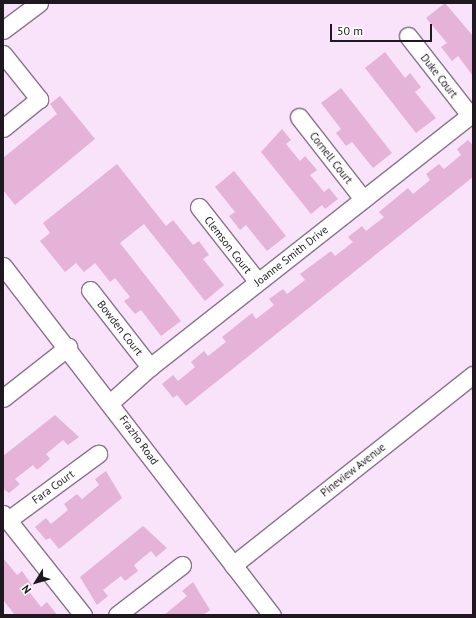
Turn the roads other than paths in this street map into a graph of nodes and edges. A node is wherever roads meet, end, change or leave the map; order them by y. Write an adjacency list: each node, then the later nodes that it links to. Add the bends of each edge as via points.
1 (39, 3): 2 (street)
2 (3, 30)
3 (408, 36): 5 (street, Duke Court)
4 (3, 54): 7 (street, via 39,99)
5 (472, 114): 8 (street, Joanne Smith Drive)
6 (299, 117): 8 (street, Cornell Court)
7 (3, 128)
8 (363, 199): 11 (street, Joanne Smith Drive)
9 (199, 207): 11 (street, Clemson Court)
10 (6, 277): 13 (street, Frazho Road)
11 (258, 282): 14 (street, Joanne Smith Drive)
12 (90, 290): 14 (street, Bowden Court)
13 (68, 347): 16 (street); 17 (street, Frazho Road)
14 (150, 367): 17 (street, Joanne Smith Drive)
15 (473, 375): 21 (street, Pineview Avenue)
16 (3, 398)
17 (111, 402): 21 (street, Frazho Road)
18 (98, 454): 19 (street, Fara Court)
19 (6, 517): 22 (street)
20 (182, 565): 23 (street)
21 (233, 565): 24 (street, Frazho Road)
22 (83, 615)
23 (117, 615)
24 (272, 615)

